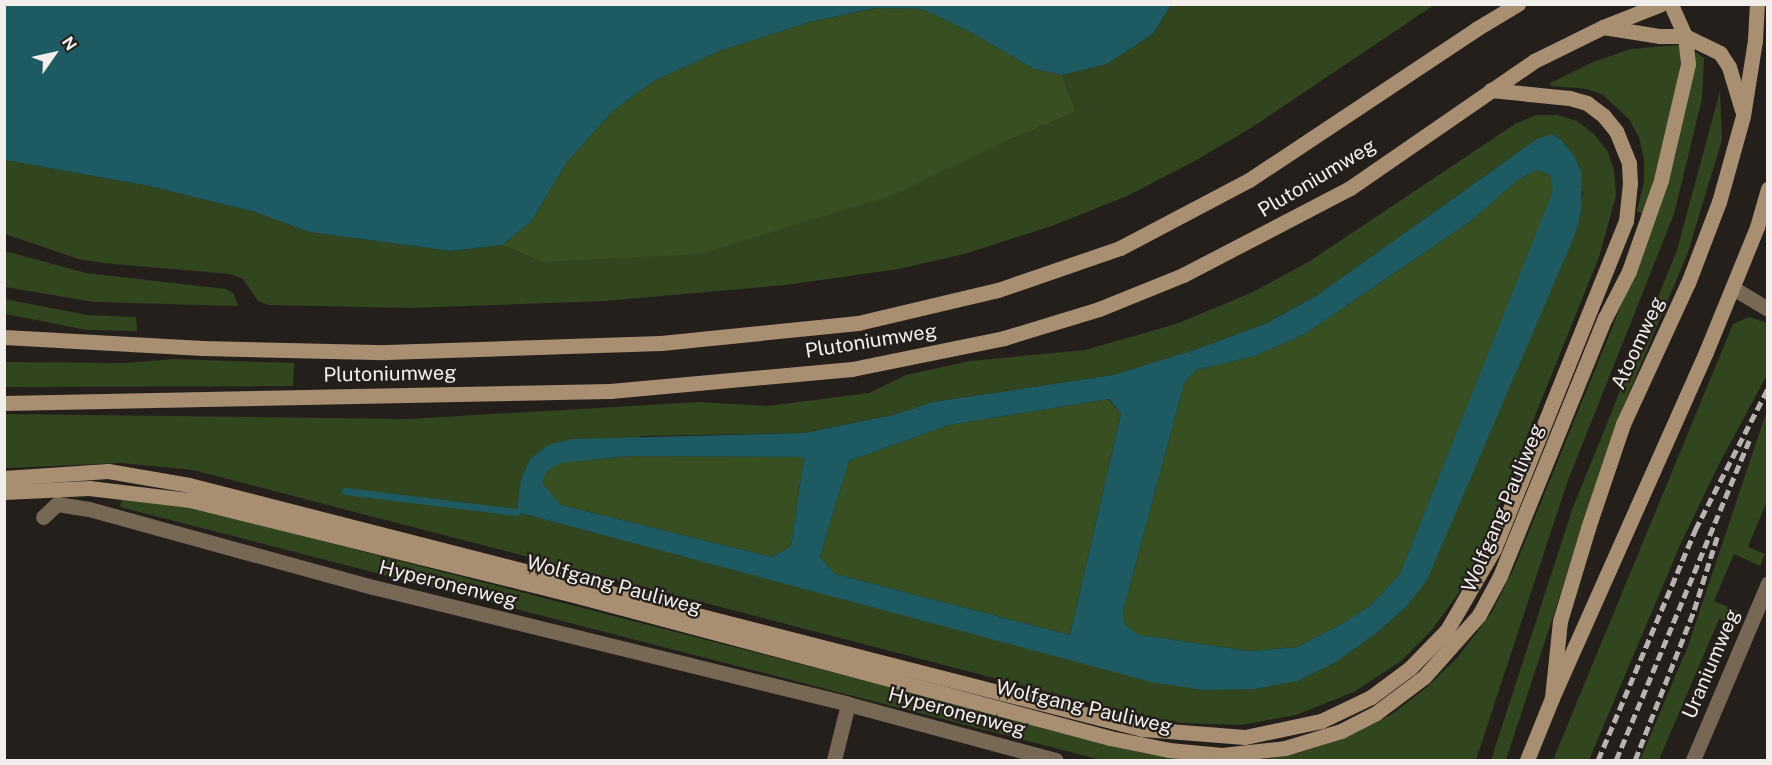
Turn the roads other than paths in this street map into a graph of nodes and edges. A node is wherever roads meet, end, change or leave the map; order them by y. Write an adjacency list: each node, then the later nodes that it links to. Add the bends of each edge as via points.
1 (1518, 4): 12 (main road, Plutoniumweg, via 1249,180 1120,248 998,290 858,323 661,343 386,352 203,348)
2 (1660, 4): 5 (main road, Plutoniumweg)
3 (1671, 4): 6 (main road, Wolfgang Pauliweg)
4 (1757, 4): 8 (main road, Atoomweg)
5 (1603, 27): 6 (main road); 7 (main road, Plutoniumweg, via 1534,61)
6 (1685, 36): 8 (main road, via 1720,53 1729,67); 15 (main road, Wolfgang Pauliweg, via 1688,64 1661,180 1644,233 1605,318 1500,576 1479,615 1424,677 1376,713 1341,731 1285,748 1222,755 1169,750 1110,738 570,594 190,500 89,488)
7 (1490, 90): 13 (main road, Plutoniumweg, via 1350,188 1250,241 1183,275 1120,300 1004,338 852,369 610,391); 14 (main road, Wolfgang Pauliweg, via 1569,98 1587,103 1604,116 1620,139 1629,163 1626,222 1494,549 1447,630 1410,668 1371,697 1321,721 1245,738 1143,729 189,485 108,471)
8 (1743, 116): 18 (main road, Atoomweg, via 1719,202 1692,273 1623,424 1588,528 1560,621)
9 (1767, 189): 10 (main road, Atoomweg)
10 (1733, 288): 11 (street); 18 (main road, Atoomweg)
11 (1767, 309)
12 (4, 337)
13 (4, 403)
14 (4, 478)
15 (4, 492)
16 (43, 517): 19 (street, Hyperonenweg, via 57,504 89,509 373,587)
17 (1767, 583): 23 (street, Uraniumweg)
18 (1552, 698): 22 (main road, Atoomweg)
19 (848, 704): 20 (street); 21 (street, Hyperonenweg)
20 (834, 760)
21 (1056, 760)
22 (1527, 760)
23 (1693, 760)

